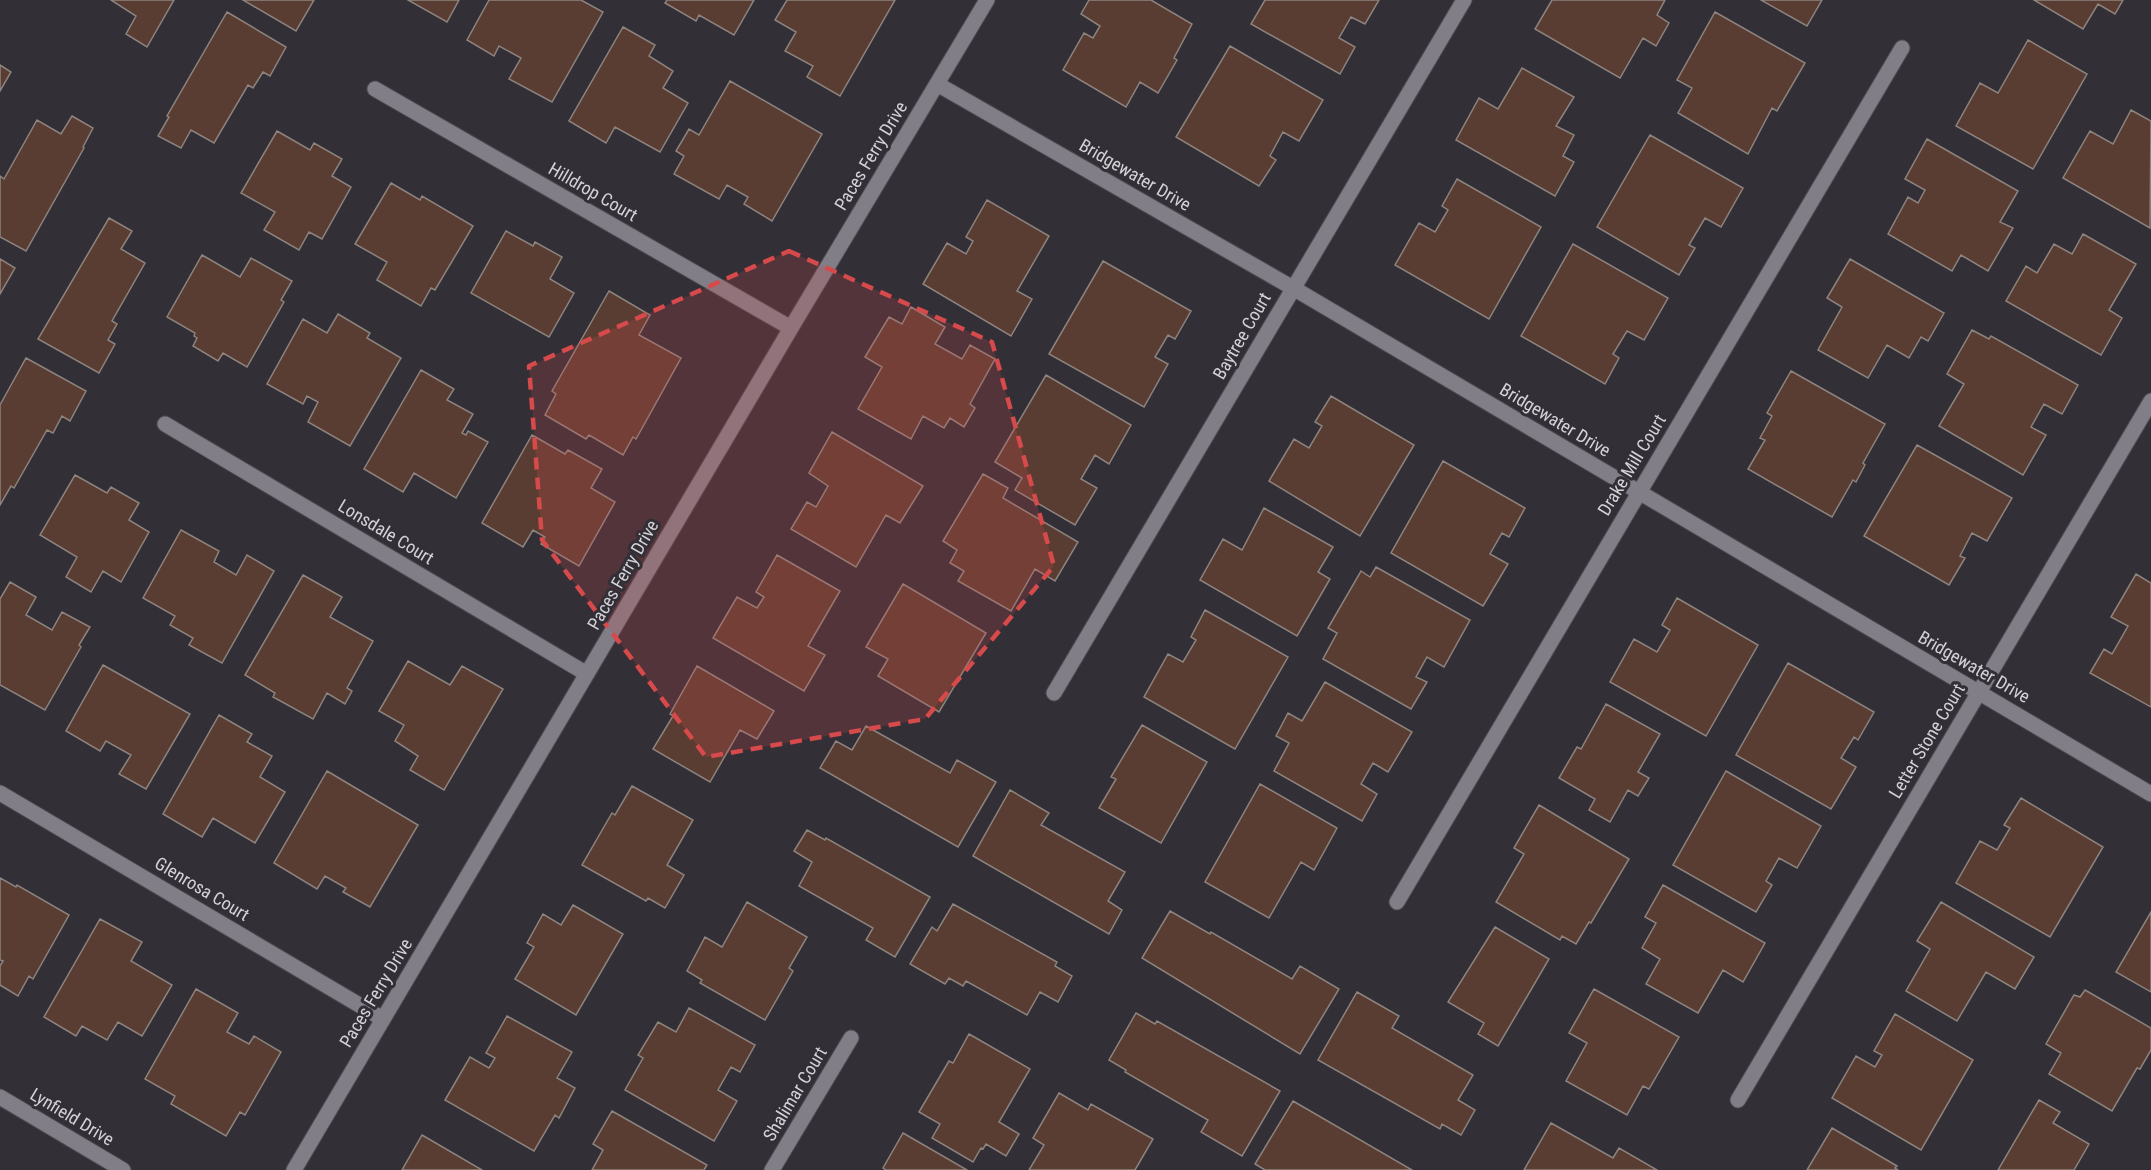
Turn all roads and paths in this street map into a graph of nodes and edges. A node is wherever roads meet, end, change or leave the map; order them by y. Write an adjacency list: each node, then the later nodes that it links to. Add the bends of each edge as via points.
1 (987, 0): 4 (street, Paces Ferry Drive)
2 (1464, 0): 6 (street, Baytree Court)
3 (1902, 48): 10 (street, Drake Mill Court)
4 (937, 84): 6 (street, Bridgewater Drive); 7 (street, Paces Ferry Drive)
5 (375, 89): 7 (street, Hilldrop Court)
6 (1293, 288): 10 (street, Bridgewater Drive); 13 (street, Baytree Court)
7 (791, 328): 11 (street, Paces Ferry Drive)
8 (2151, 401): 12 (street, Letter Stone Court)
9 (165, 424): 11 (street, Lonsdale Court)
10 (1639, 492): 12 (street, Bridgewater Drive); 16 (street, Drake Mill Court)
11 (587, 674): 17 (street, Paces Ferry Drive)
12 (1979, 692): 15 (street, Bridgewater Drive); 20 (street, Letter Stone Court)
13 (1054, 693)
14 (0, 793): 17 (street, Glenrosa Court)
15 (2151, 794)
16 (1397, 902)
17 (383, 1019): 22 (street, Paces Ferry Drive)
18 (850, 1038): 23 (street, Shalimar Court)
19 (0, 1097): 21 (street, Lynfield Drive)
20 (1738, 1100)
21 (123, 1170)
22 (294, 1170)
23 (772, 1170)

